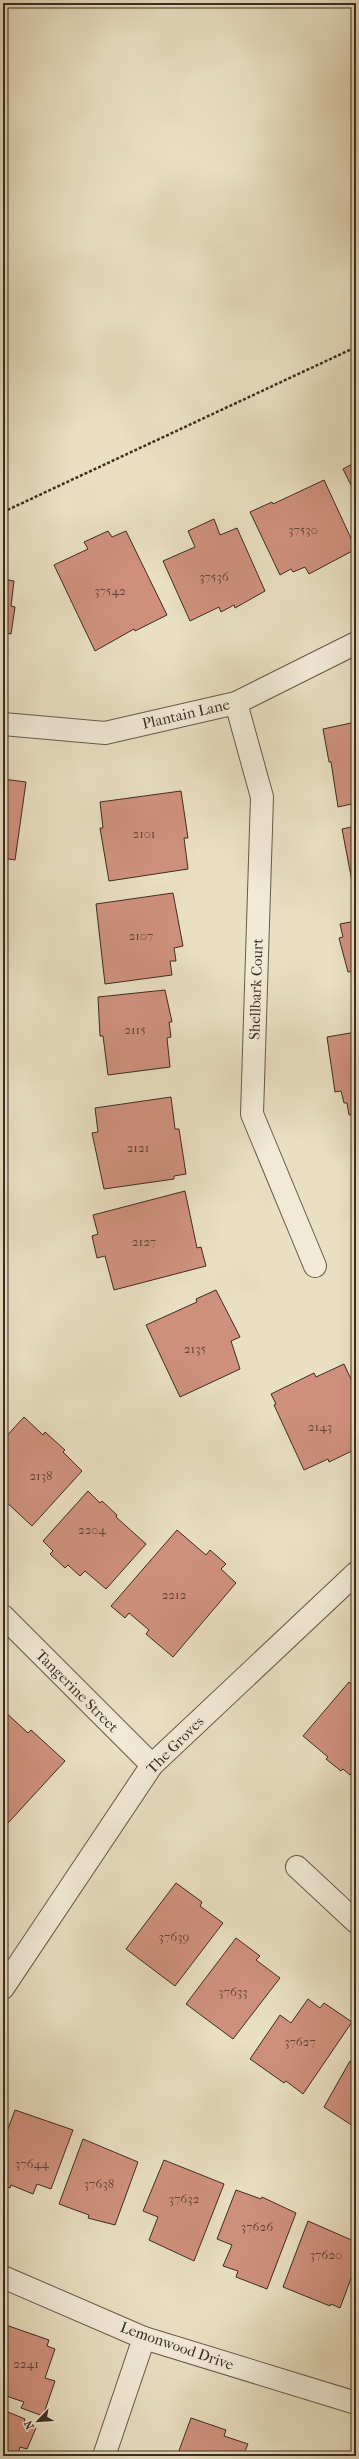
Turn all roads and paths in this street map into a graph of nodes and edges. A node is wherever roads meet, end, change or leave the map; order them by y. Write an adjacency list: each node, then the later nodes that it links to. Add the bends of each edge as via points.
1 (356, 347): 2 (path)
2 (3, 512)
3 (356, 643): 4 (street, Plantain Lane)
4 (236, 703): 5 (street, Plantain Lane, via 105,733); 6 (street, Shellbark Court, via 262,797 252,1114)
5 (3, 724)
6 (315, 1266)
7 (356, 1573): 9 (street, The Groves)
8 (3, 1616): 9 (street, Tangerine Street)
9 (152, 1765): 12 (street, The Groves)
10 (297, 1867): 11 (street)
11 (356, 1922)
12 (3, 1988)
13 (3, 2277): 14 (street, Lemonwood Drive)
14 (144, 2338): 15 (street, Lemonwood Drive); 16 (street)
15 (356, 2404)
16 (104, 2456)

